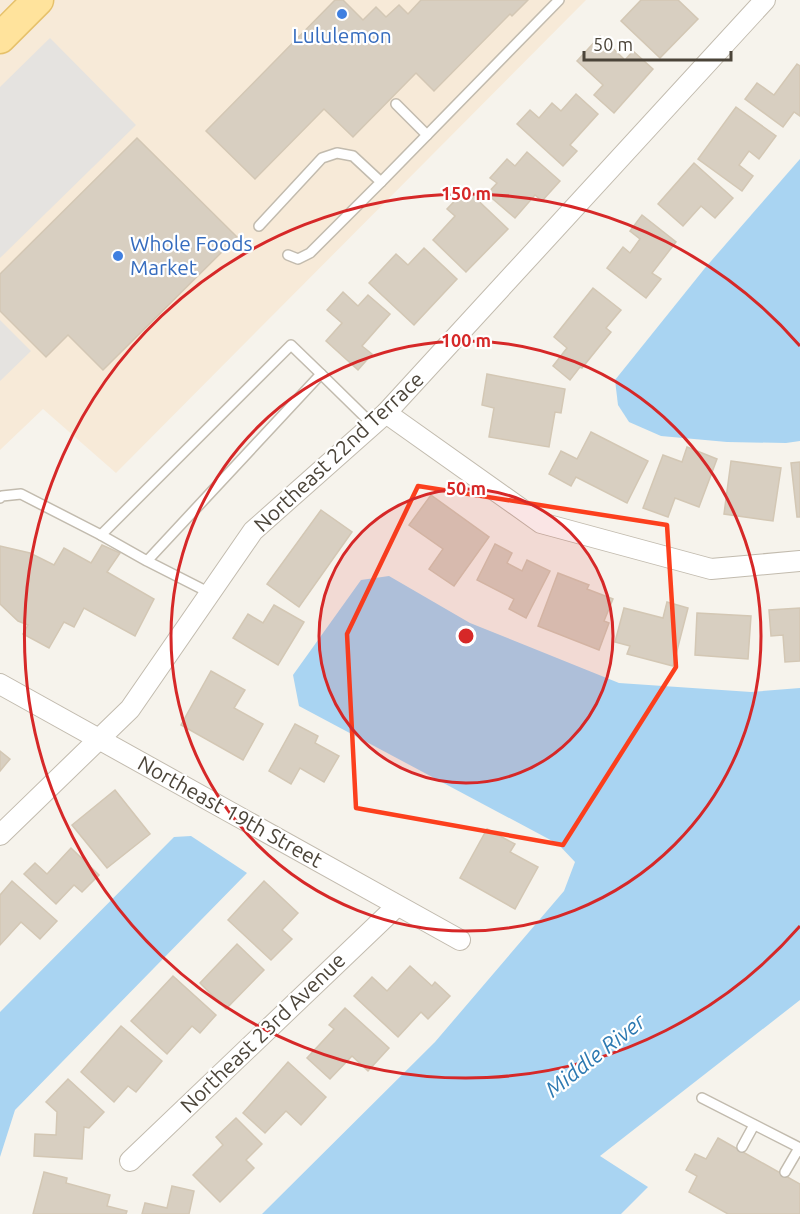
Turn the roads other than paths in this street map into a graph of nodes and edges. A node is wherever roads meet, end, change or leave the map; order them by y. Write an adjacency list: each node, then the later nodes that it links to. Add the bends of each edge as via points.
1 (559, 0): 6 (lane)
2 (765, 0): 11 (street, Northeast 22nd Terrace)
3 (34, 1): 4 (main road)
4 (0, 38)
5 (396, 104): 6 (lane)
6 (427, 135): 7 (lane)
7 (381, 182): 8 (lane, via 353,156 336,153 322,158); 9 (lane, via 310,253 298,259)
8 (259, 226)
9 (288, 255)
10 (321, 374): 11 (lane); 13 (lane, via 291,345); 14 (lane)
11 (380, 419): 15 (street, via 541,523 711,569); 16 (street, Northeast 22nd Terrace, via 253,531)
12 (0, 498): 13 (lane, via 21,494)
13 (101, 535): 14 (lane)
14 (147, 561): 16 (lane)
15 (800, 561)
16 (210, 593): 18 (street, Northeast 22nd Terrace, via 130,709)
17 (0, 684): 18 (street, Northeast 19th Street)
18 (99, 738): 19 (street, Northeast 22nd Terrace); 20 (street, Northeast 19th Street)
19 (0, 835)
20 (397, 906): 21 (street, Northeast 19th Street); 26 (street, Northeast 23rd Avenue)
21 (460, 940)
22 (702, 1098): 23 (lane)
23 (754, 1125): 24 (lane); 25 (lane)
24 (742, 1147)
25 (799, 1148): 27 (lane)
26 (130, 1161)
27 (785, 1172)

